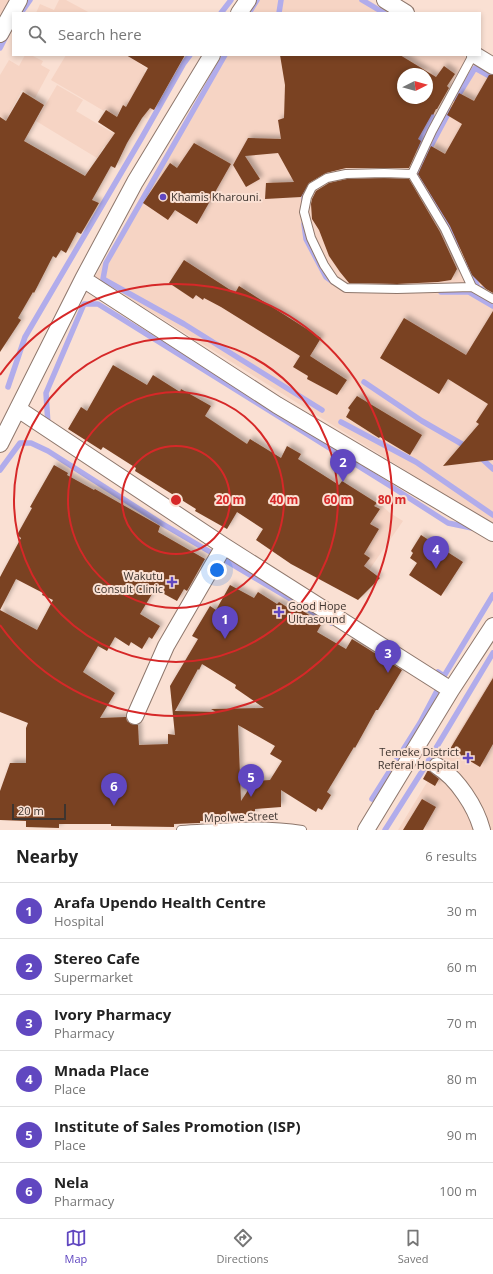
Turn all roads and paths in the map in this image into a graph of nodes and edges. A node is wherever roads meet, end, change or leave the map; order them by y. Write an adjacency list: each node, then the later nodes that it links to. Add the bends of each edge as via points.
1 (19, 0): 4 (street)
2 (248, 0): 5 (street)
3 (385, 0): 6 (street)
4 (12, 12)
5 (240, 12)
6 (404, 12)
7 (12, 13): 8 (street)
8 (0, 34)
9 (211, 56): 14 (street, via 135,182)
10 (473, 56): 13 (lane, via 432,131)
11 (476, 56): 12 (street)
12 (493, 66)
13 (412, 174): 15 (lane, via 445,229); 15 (lane, via 346,174 327,178 312,187 304,212 311,238 324,265 334,280 346,288)
14 (83, 279): 17 (street); 19 (street, via 277,404)
15 (472, 287): 16 (lane)
16 (493, 299)
17 (18, 409): 18 (street); 20 (street)
18 (0, 444)
19 (493, 533)
20 (224, 546): 22 (street); 23 (street, via 166,646)
21 (493, 626): 22 (street)
22 (451, 690): 27 (street)
23 (135, 716)
24 (437, 766): 28 (street, via 446,771 472,804)
25 (181, 830): 26 (lane, Mpolwe Street, via 245,826)
26 (302, 830)
27 (366, 830)
28 (482, 830)

